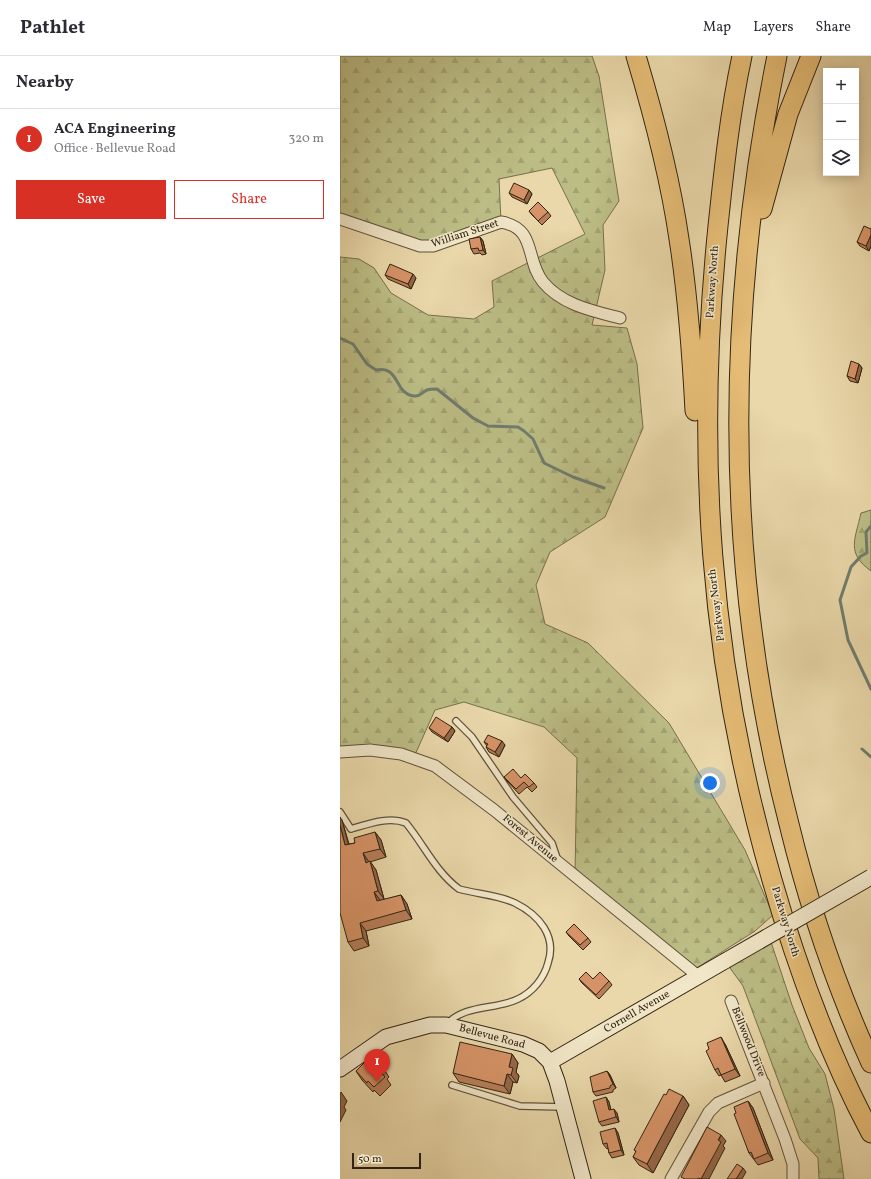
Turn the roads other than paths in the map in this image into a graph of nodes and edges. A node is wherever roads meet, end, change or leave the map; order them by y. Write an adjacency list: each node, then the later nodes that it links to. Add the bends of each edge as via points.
1 (636, 56): 8 (highway, via 664,161 679,238 692,358 702,546 708,590)
2 (742, 56): 8 (highway, Parkway North, via 719,218 707,391 708,499 715,591)
3 (777, 56): 7 (highway, via 754,191)
4 (811, 56): 7 (highway, via 788,114 764,201)
5 (340, 219): 6 (street, William Street, via 420,246 433,246 501,222 512,224 527,240 535,269 543,282 557,295 587,310)
6 (620, 318)
7 (740, 344): 18 (highway, via 739,458 743,560 766,726 784,807 812,910 832,968)
8 (725, 665): 23 (highway, Parkway North, via 738,746 790,940 832,1053)
9 (456, 722): 12 (lane, via 472,737 513,797 552,843)
10 (340, 752): 12 (street, Forest Avenue, via 370,750 401,754 435,766)
11 (340, 812): 16 (lane, via 351,829 375,822 400,820 406,823 439,870 453,884 460,889 516,903 546,927 552,945 550,959 536,986 518,999 453,1017)
12 (558, 863): 14 (street, Forest Avenue)
13 (871, 877): 14 (street, Cornell Avenue, bridge)
14 (698, 976): 17 (street, Cornell Avenue)
15 (731, 1001): 20 (street, Bellwood Drive)
16 (446, 1026): 17 (street, Bellevue Road, via 523,1044 539,1051); 19 (street, Bellevue Road, via 430,1025 386,1037)
17 (550, 1062): 22 (street, Bellevue Road)
18 (871, 1063)
19 (341, 1068)
20 (764, 1083): 25 (street, Bellwood Drive, via 718,1103 709,1112); 26 (street, Bellwood Drive, via 791,1158)
21 (452, 1085): 22 (lane, via 520,1106)
22 (564, 1107): 24 (street, Bellevue Road)
23 (871, 1132)
24 (583, 1179)
25 (671, 1179)
26 (793, 1179)

